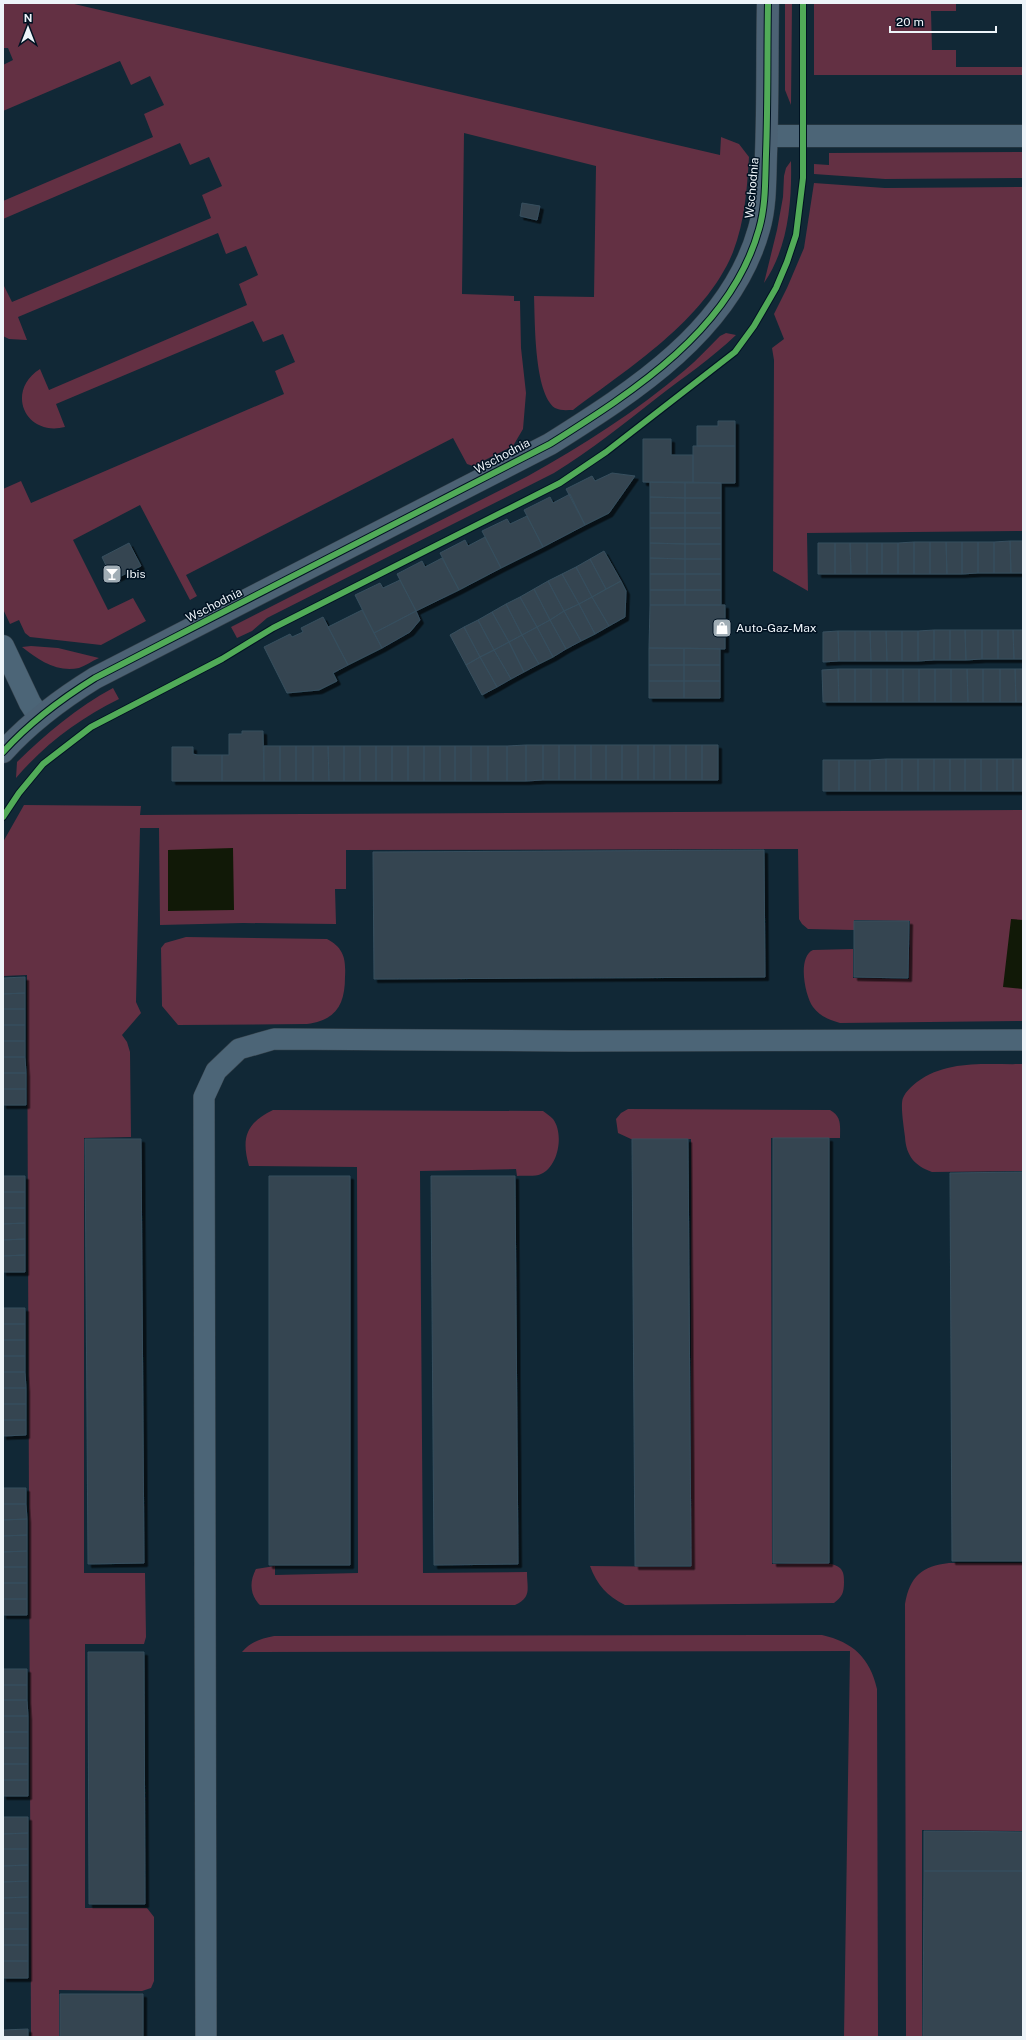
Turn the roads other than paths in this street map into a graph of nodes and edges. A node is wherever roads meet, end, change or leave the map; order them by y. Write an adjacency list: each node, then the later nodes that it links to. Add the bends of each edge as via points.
1 (768, 3): 2 (street, Wschodnia)
2 (767, 136): 3 (street); 5 (street, Wschodnia, via 765,194 759,228 740,279 696,335 647,378 550,444 95,678)
3 (1023, 136)
4 (3, 646): 5 (street)
5 (39, 717): 6 (street, Wschodnia)
6 (3, 752)
7 (1023, 1040): 8 (lane, via 274,1039 240,1049 216,1071 204,1096)
8 (206, 2037)

